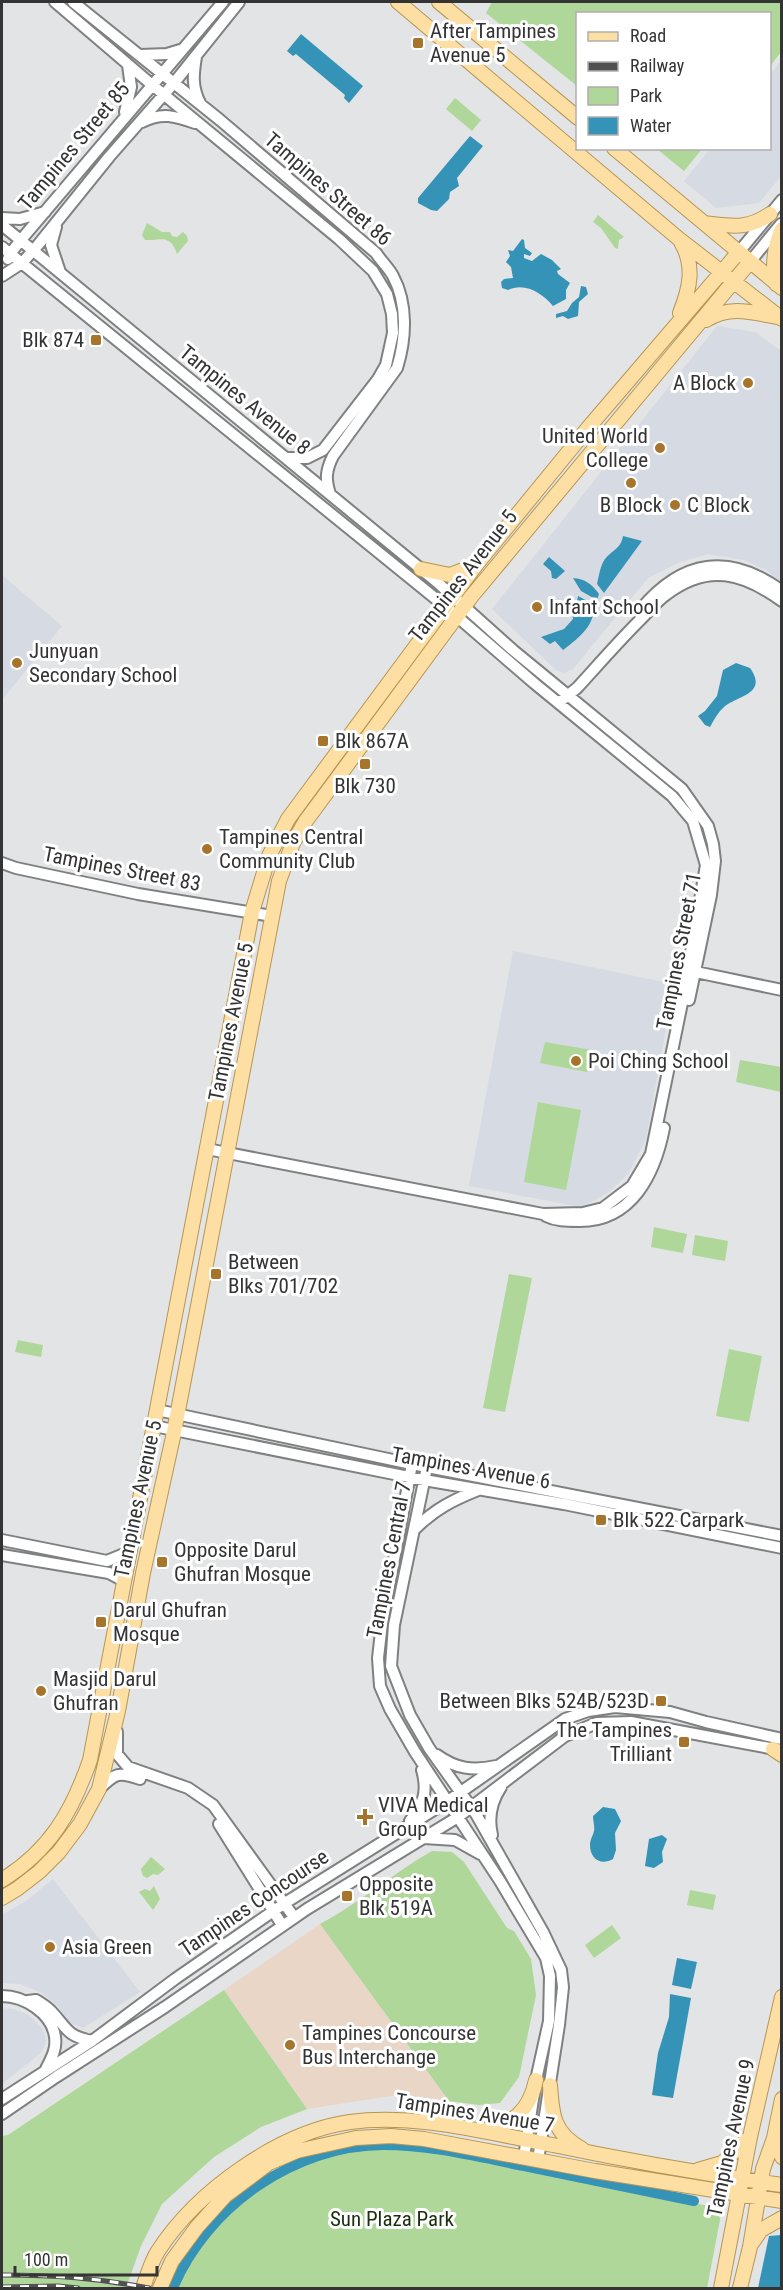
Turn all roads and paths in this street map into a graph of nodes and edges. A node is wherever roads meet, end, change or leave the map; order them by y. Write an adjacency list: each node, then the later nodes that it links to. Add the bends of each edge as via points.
1 (55, 2): 10 (street, Tampines Street 86)
2 (73, 2): 9 (street, Tampines Street 86)
3 (223, 2): 7 (street, Tampines Street 85)
4 (239, 2): 8 (street, Tampines Street 85)
5 (398, 2): 30 (main road)
6 (439, 2): 16 (main road)
7 (180, 50): 9 (street, Tampines Street 85); 11 (street, Tampines Street 85)
8 (197, 54): 12 (street, Tampines Street 85); 15 (street, via 193,80)
9 (138, 55): 11 (street, Tampines Street 86)
10 (128, 65): 13 (street, Tampines Street 86); 17 (street, via 130,96)
11 (161, 72): 12 (street, Tampines Street 86); 13 (street, Tampines Street 85)
12 (174, 83): 14 (street, Tampines Street 85); 15 (street, Tampines Street 86)
13 (151, 84): 14 (street, Tampines Street 86); 17 (street, Tampines Street 85)
14 (164, 94): 18 (street, Tampines Street 85); 19 (street, Tampines Street 86)
15 (200, 104): 45 (street, Tampines Street 86, via 376,253 393,276 403,306 404,337 397,368)
16 (576, 116)
17 (121, 120): 22 (street, Tampines Street 85)
18 (138, 124): 19 (street, via 167,115); 25 (street, Tampines Street 85)
19 (204, 127): 45 (street, Tampines Street 86, via 339,239 374,272 387,294 393,333 387,364)
20 (616, 150): 26 (main road)
21 (782, 200): 23 (street)
22 (45, 212): 24 (street, via 20,219); 31 (street, Tampines Street 85)
23 (770, 214): 26 (main road, via 758,223 738,227); 34 (street)
24 (2, 218)
25 (60, 218): 33 (street, Tampines Street 85); 39 (street, via 51,245)
26 (704, 223): 34 (main road)
27 (782, 224): 36 (street)
28 (2, 225): 31 (street, Tampines Avenue 8)
29 (782, 229): 41 (main road, via 774,258)
30 (679, 239): 37 (main road); 44 (main road, via 688,254 690,278)
31 (20, 241): 32 (street, Tampines Street 85); 33 (street, Tampines Avenue 8)
32 (6, 250): 35 (street, Tampines Avenue 8); 38 (street, Tampines Street 85)
33 (33, 251): 35 (street, Tampines Street 85); 39 (street, Tampines Avenue 8)
34 (738, 253): 36 (main road); 37 (main road, Tampines Avenue 5)
35 (22, 263): 38 (street, Tampines Street 85); 52 (street, Tampines Avenue 8)
36 (750, 263): 40 (main road, Tampines Avenue 5); 41 (main road)
37 (721, 272): 40 (main road); 44 (main road, Tampines Avenue 5)
38 (3, 274)
39 (61, 274): 46 (street, Tampines Avenue 8)
40 (734, 283): 42 (main road); 43 (main road, Tampines Avenue 5)
41 (779, 286)
42 (780, 319): 43 (main road, via 725,311)
43 (700, 324): 52 (main road, Tampines Avenue 5, via 548,504)
44 (675, 326): 48 (main road, Tampines Avenue 5)
45 (343, 432): 46 (street, Tampines Street 86, via 307,458); 47 (street, Tampines Street 86, via 327,468)
46 (287, 458): 47 (street, Tampines Avenue 8)
47 (330, 494): 49 (street, Tampines Avenue 8)
48 (476, 565): 49 (main road, via 450,574); 52 (main road, Tampines Avenue 5)
49 (421, 569): 52 (street, Tampines Avenue 8)
50 (782, 591): 53 (street, via 743,570 700,567 662,586 635,616)
51 (782, 601): 53 (street, via 740,578 701,576 666,594)
52 (455, 606): 54 (street, Tampines Street 71, via 534,683); 56 (main road, Tampines Avenue 5, via 288,819 269,856); 57 (main road, Tampines Avenue 5, via 305,822 284,864)
53 (627, 632): 54 (street)
54 (563, 699): 58 (street, Tampines Street 71, via 672,796 693,821 706,865)
55 (2, 863): 56 (street, Tampines Street 83, via 138,894)
56 (252, 912): 57 (street, Tampines Street 83); 60 (main road, Tampines Avenue 5)
57 (272, 916): 61 (main road, Tampines Avenue 5)
58 (691, 972): 59 (street); 61 (street, Tampines Street 71, via 651,1154 632,1186 603,1208 543,1214)
59 (782, 990)
60 (207, 1149): 61 (street, Tampines Street 71); 62 (main road, Tampines Avenue 5)
61 (227, 1153): 63 (main road, Tampines Avenue 5)
62 (157, 1410): 63 (street, Tampines Avenue 6); 64 (main road, Tampines Avenue 5)
63 (177, 1414): 65 (main road, Tampines Avenue 5); 66 (street, Tampines Avenue 6)
64 (154, 1426): 65 (street, Tampines Avenue 6); 75 (main road, Tampines Avenue 5)
65 (174, 1429): 68 (street, Tampines Avenue 6); 77 (main road, Tampines Avenue 5)
66 (412, 1464): 67 (street, Tampines Avenue 6); 68 (street, Tampines Central 7)
67 (427, 1467): 69 (street, Tampines Central 7); 72 (street, Tampines Avenue 6)
68 (410, 1477): 69 (street, Tampines Avenue 6); 82 (street, Tampines Central 7, via 389,1578 378,1658 380,1686)
69 (424, 1480): 70 (street, Tampines Avenue 6); 71 (street, Tampines Central 7)
70 (478, 1490): 71 (street, via 441,1506); 74 (street, Tampines Avenue 6)
71 (415, 1529): 80 (street, Tampines Central 7, via 394,1625 391,1666 410,1715)
72 (782, 1536)
73 (2, 1540): 75 (street, via 107,1561)
74 (782, 1548)
75 (129, 1552): 78 (main road, Tampines Avenue 5)
76 (2, 1555): 78 (street, via 109,1573)
77 (142, 1573): 78 (main road, via 134,1580); 79 (main road, Tampines Avenue 5)
78 (124, 1581): 94 (main road, Tampines Avenue 5, via 90,1760 78,1796 52,1836)
79 (118, 1711): 85 (main road, Tampines Avenue 5); 96 (street, via 116,1745 121,1760 128,1767 188,1788 213,1805)
80 (429, 1748): 83 (street, Tampines Concourse, via 457,1768); 86 (street, Tampines Central 7)
81 (779, 1748): 83 (street, Tampines Concourse, via 670,1712 615,1707 565,1719); 84 (street, Tampines Concourse, via 610,1721 565,1736)
82 (417, 1756): 87 (street, Tampines Central 7); 90 (street, Tampines Central 7, via 426,1784 425,1795)
83 (502, 1764): 86 (street, Tampines Concourse)
84 (513, 1774): 88 (street, Tampines Concourse); 92 (street, Tampines Central 7, via 494,1800 489,1823)
85 (99, 1789): 95 (main road, Tampines Avenue 5, via 59,1852 39,1872); 97 (street, via 120,1773 199,1802 222,1828)
86 (460, 1792): 87 (street, Tampines Concourse); 88 (street, Tampines Central 7)
87 (448, 1801): 89 (street, Tampines Central 7); 90 (street, Tampines Concourse)
88 (471, 1807): 89 (street, Tampines Concourse); 92 (street, Tampines Central 7)
89 (458, 1817): 91 (street, Tampines Concourse); 93 (street, Tampines Central 7)
90 (406, 1826): 96 (street, Tampines Concourse)
91 (421, 1839): 93 (street, via 455,1840); 98 (street, Tampines Concourse)
92 (495, 1847): 106 (street, Tampines Central 7, via 561,1970)
93 (486, 1859): 105 (street, Tampines Central 7, via 546,1958 550,1976 549,2021)
94 (2, 1880)
95 (2, 1898)
96 (285, 1903): 97 (street, Tampines Concourse); 98 (street)
97 (274, 1911): 99 (street); 103 (street, Tampines Concourse)
98 (294, 1917): 99 (street, Tampines Concourse)
99 (282, 1925): 109 (street, Tampines Concourse)
100 (2, 1996): 102 (street)
101 (782, 1996): 111 (main road, Tampines Avenue 9)
102 (27, 2001): 103 (street, via 36,2000 51,2011 72,2036); 104 (street, via 52,2025 56,2039 54,2055)
103 (92, 2041): 104 (street, Tampines Concourse)
104 (45, 2071): 107 (street, Tampines Concourse)
105 (536, 2080): 110 (main road, via 530,2100 516,2118 502,2126); 113 (street, Tampines Central 7)
106 (550, 2085): 114 (street, Tampines Central 7); 115 (main road, via 557,2126 569,2140)
107 (2, 2099)
108 (782, 2099): 112 (main road, Tampines Avenue 9)
109 (2, 2114)
110 (476, 2131): 113 (main road, Tampines Avenue 7); 128 (main road, Tampines Avenue 7, via 396,2120 352,2122 310,2131 262,2153 184,2218 157,2252)
111 (750, 2137): 119 (main road, via 722,2163); 120 (main road, Tampines Avenue 9)
112 (774, 2138): 117 (main road); 121 (main road, Tampines Avenue 9)
113 (526, 2140): 114 (main road, Tampines Avenue 7); 116 (street, Tampines Central 7)
114 (541, 2143): 115 (main road, Tampines Avenue 7); 118 (street, Tampines Central 7)
115 (592, 2153): 119 (main road, Tampines Avenue 7)
116 (524, 2157): 118 (main road, Tampines Avenue 7); 129 (main road, Tampines Avenue 7, via 391,2136 356,2138 297,2151 269,2163 225,2196 172,2261)
117 (782, 2157)
118 (538, 2160): 123 (main road, Tampines Avenue 7)
119 (696, 2170): 120 (main road, Tampines Avenue 7)
120 (742, 2180): 121 (main road, Tampines Avenue 7); 123 (main road, Tampines Avenue 9)
121 (761, 2182): 122 (main road, Tampines Avenue 7); 124 (main road, Tampines Avenue 9)
122 (782, 2185)
123 (740, 2195): 124 (main road, Tampines Avenue 7); 130 (main road, Tampines Avenue 9)
124 (759, 2198): 125 (main road, Tampines Avenue 7); 127 (main road, Tampines Avenue 9)
125 (782, 2201)
126 (782, 2218): 127 (main road, Tampines Avenue 9, via 761,2230)
127 (750, 2247): 131 (main road, Tampines Avenue 9)
128 (142, 2289)
129 (160, 2289)
130 (721, 2289)
131 (740, 2289)

